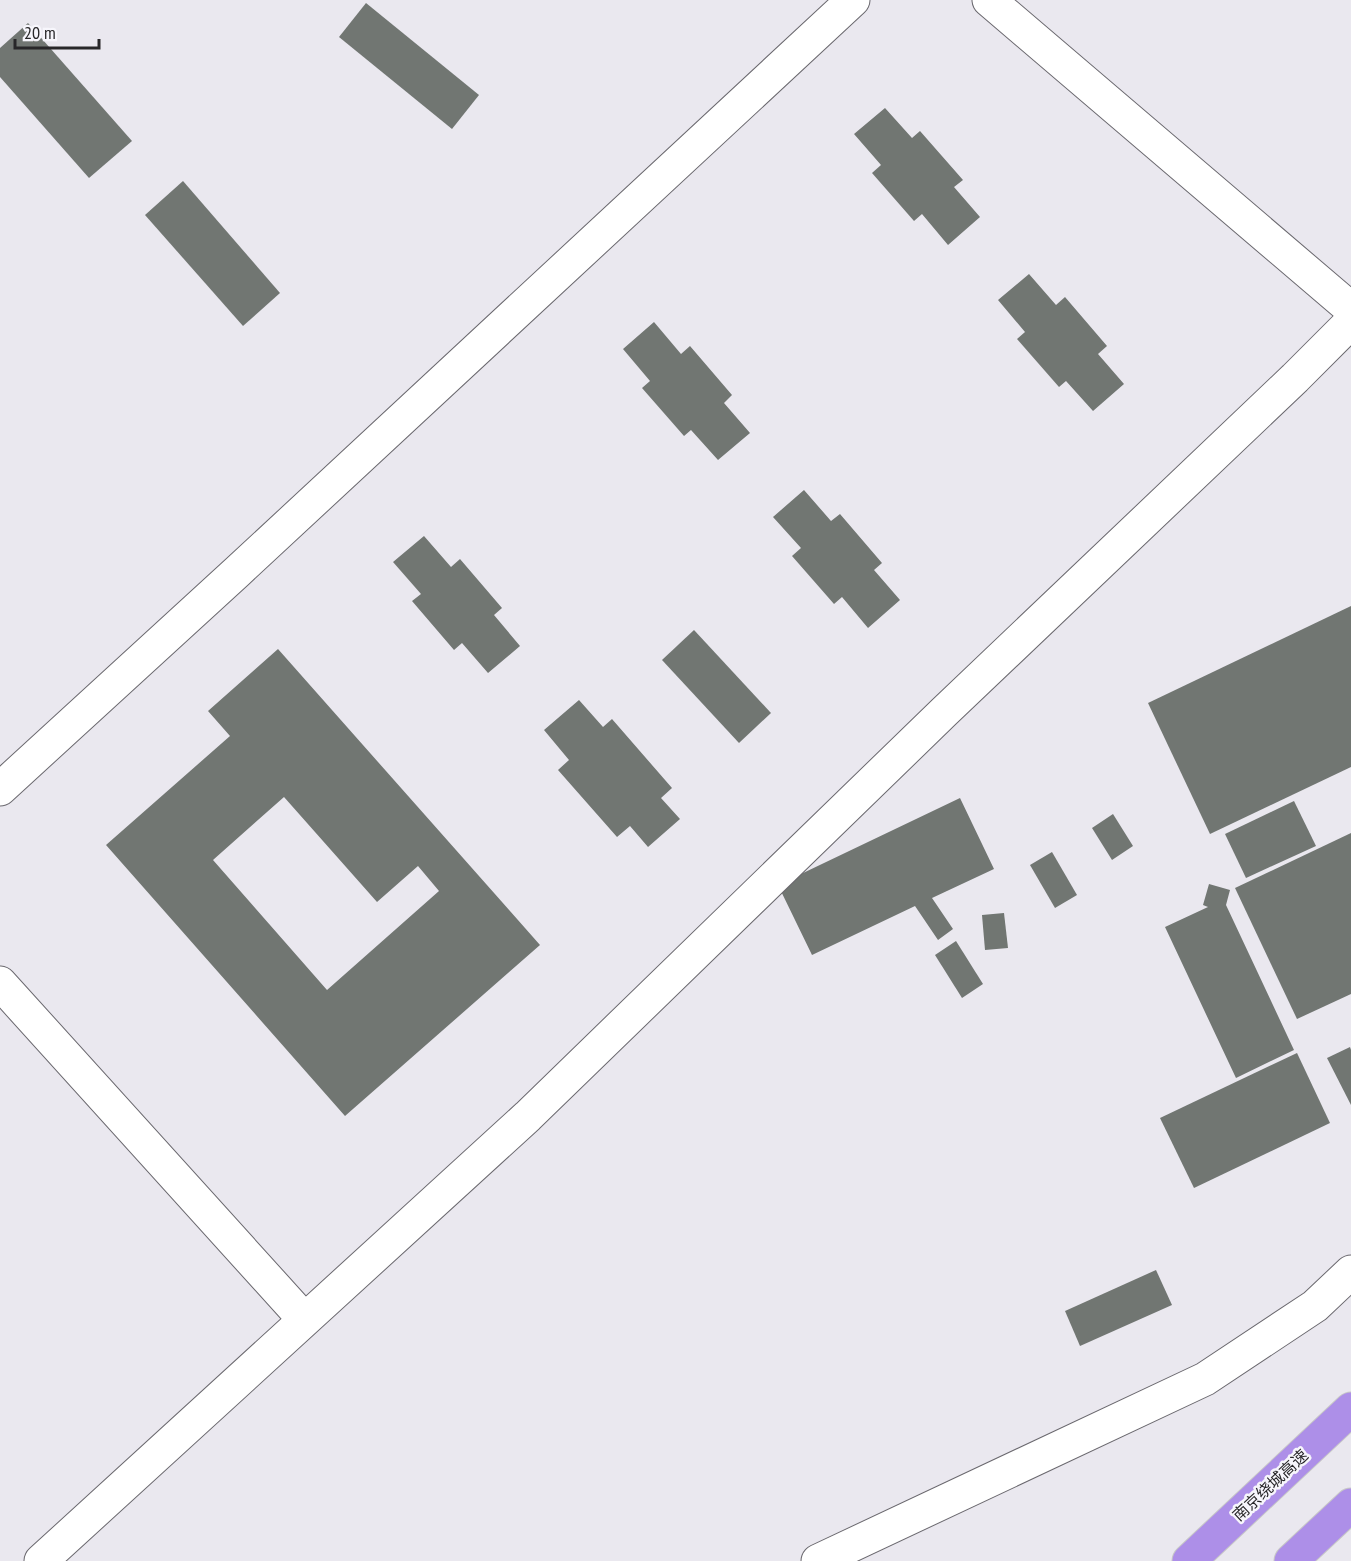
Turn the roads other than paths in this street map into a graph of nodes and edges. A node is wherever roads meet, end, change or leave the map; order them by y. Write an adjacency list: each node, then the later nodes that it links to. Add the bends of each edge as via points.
1 (853, 0): 5 (street)
2 (989, 0): 3 (street)
3 (1351, 309)
4 (1351, 322): 8 (street, via 528,1116)
5 (0, 789)
6 (0, 983): 8 (street)
7 (1351, 1272): 12 (street, via 1314,1306 1206,1379)
8 (304, 1320): 11 (street)
9 (1351, 1409): 13 (highway, 南京绕城高速)
10 (1351, 1504): 14 (highway)
11 (41, 1561)
12 (818, 1561)
13 (1189, 1561)
14 (1291, 1561)

